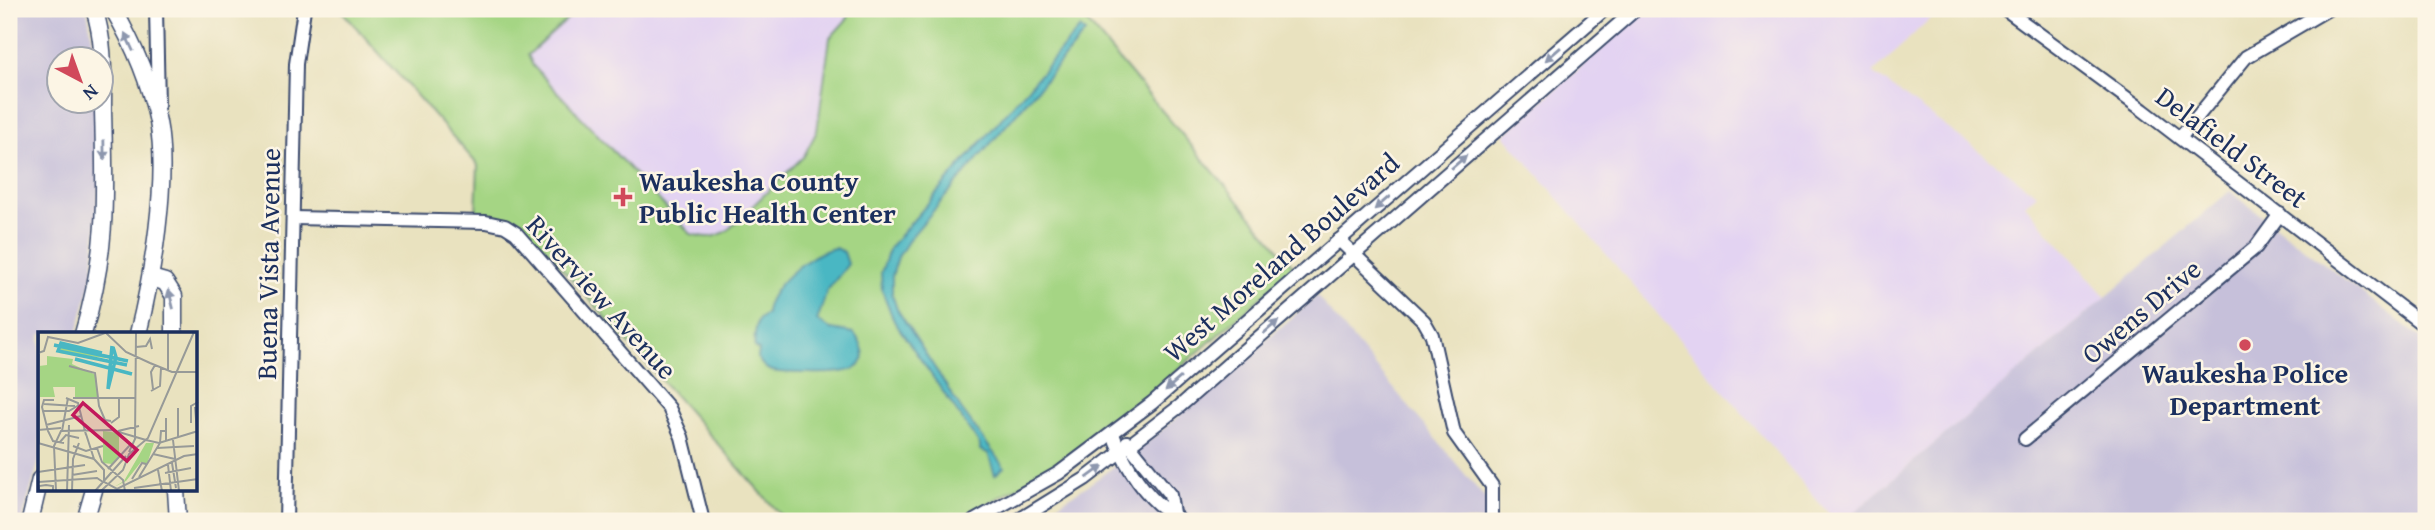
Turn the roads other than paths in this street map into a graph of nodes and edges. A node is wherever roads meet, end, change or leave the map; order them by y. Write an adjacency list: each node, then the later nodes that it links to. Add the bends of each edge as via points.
1 (94, 9): 23 (main road, one-way to 23, via 102,51 106,217 101,266)
2 (113, 9): 13 (main road, one-way to 2, via 148,83)
3 (156, 9): 13 (street)
4 (304, 9): 18 (street, Buena Vista Avenue, via 296,64)
5 (1605, 9): 9 (street, West Moreland Boulevard)
6 (1636, 9): 10 (street, West Moreland Boulevard)
7 (2006, 9): 14 (street, Delafield Street)
8 (2328, 9): 14 (street, via 2246,57)
9 (1583, 28): 10 (street); 11 (street, West Moreland Boulevard, one-way to 11)
10 (1596, 44): 12 (street, West Moreland Boulevard)
11 (1499, 101): 12 (street); 15 (street, West Moreland Boulevard)
12 (1513, 116): 16 (street, West Moreland Boulevard, one-way to 12)
13 (158, 123): 21 (main road, via 161,153)
14 (2180, 138): 17 (street, Delafield Street)
15 (1426, 164): 16 (street); 19 (street, West Moreland Boulevard, one-way to 19)
16 (1440, 179): 20 (street, West Moreland Boulevard)
17 (2280, 214): 22 (street, Delafield Street); 29 (street, Owens Drive, via 2256,247)
18 (293, 218): 41 (street, Buena Vista Avenue); 42 (street, Riverview Avenue, via 485,222 516,233 669,408 682,437)
19 (1339, 240): 20 (street); 26 (street, West Moreland Boulevard)
20 (1352, 255): 27 (street, West Moreland Boulevard, one-way to 20); 45 (street, via 1424,321 1432,335 1454,433 1492,486)
21 (151, 278): 24 (main road); 25 (main road, one-way to 21, via 174,296 165,282)
22 (2426, 327)
23 (84, 332)
24 (138, 332)
25 (174, 332)
26 (1196, 364): 27 (street); 28 (street, West Moreland Boulevard, one-way to 28)
27 (1210, 380): 30 (street, West Moreland Boulevard)
28 (1114, 434): 30 (street); 31 (street); 32 (street, West Moreland Boulevard)
29 (2025, 439)
30 (1132, 445): 31 (street, West Moreland Boulevard); 37 (street, via 1170,495)
31 (1120, 454): 36 (street, West Moreland Boulevard, one-way to 31); 37 (street, via 1158,504)
32 (1051, 477): 36 (street); 43 (street, West Moreland Boulevard)
33 (38, 487): 38 (main road)
34 (94, 491): 39 (main road)
35 (176, 491): 40 (main road)
36 (1061, 495): 44 (street, West Moreland Boulevard)
37 (1177, 517)
38 (30, 521)
39 (86, 521)
40 (178, 521)
41 (286, 521)
42 (703, 521)
43 (974, 521)
44 (1017, 521)
45 (1492, 521)

